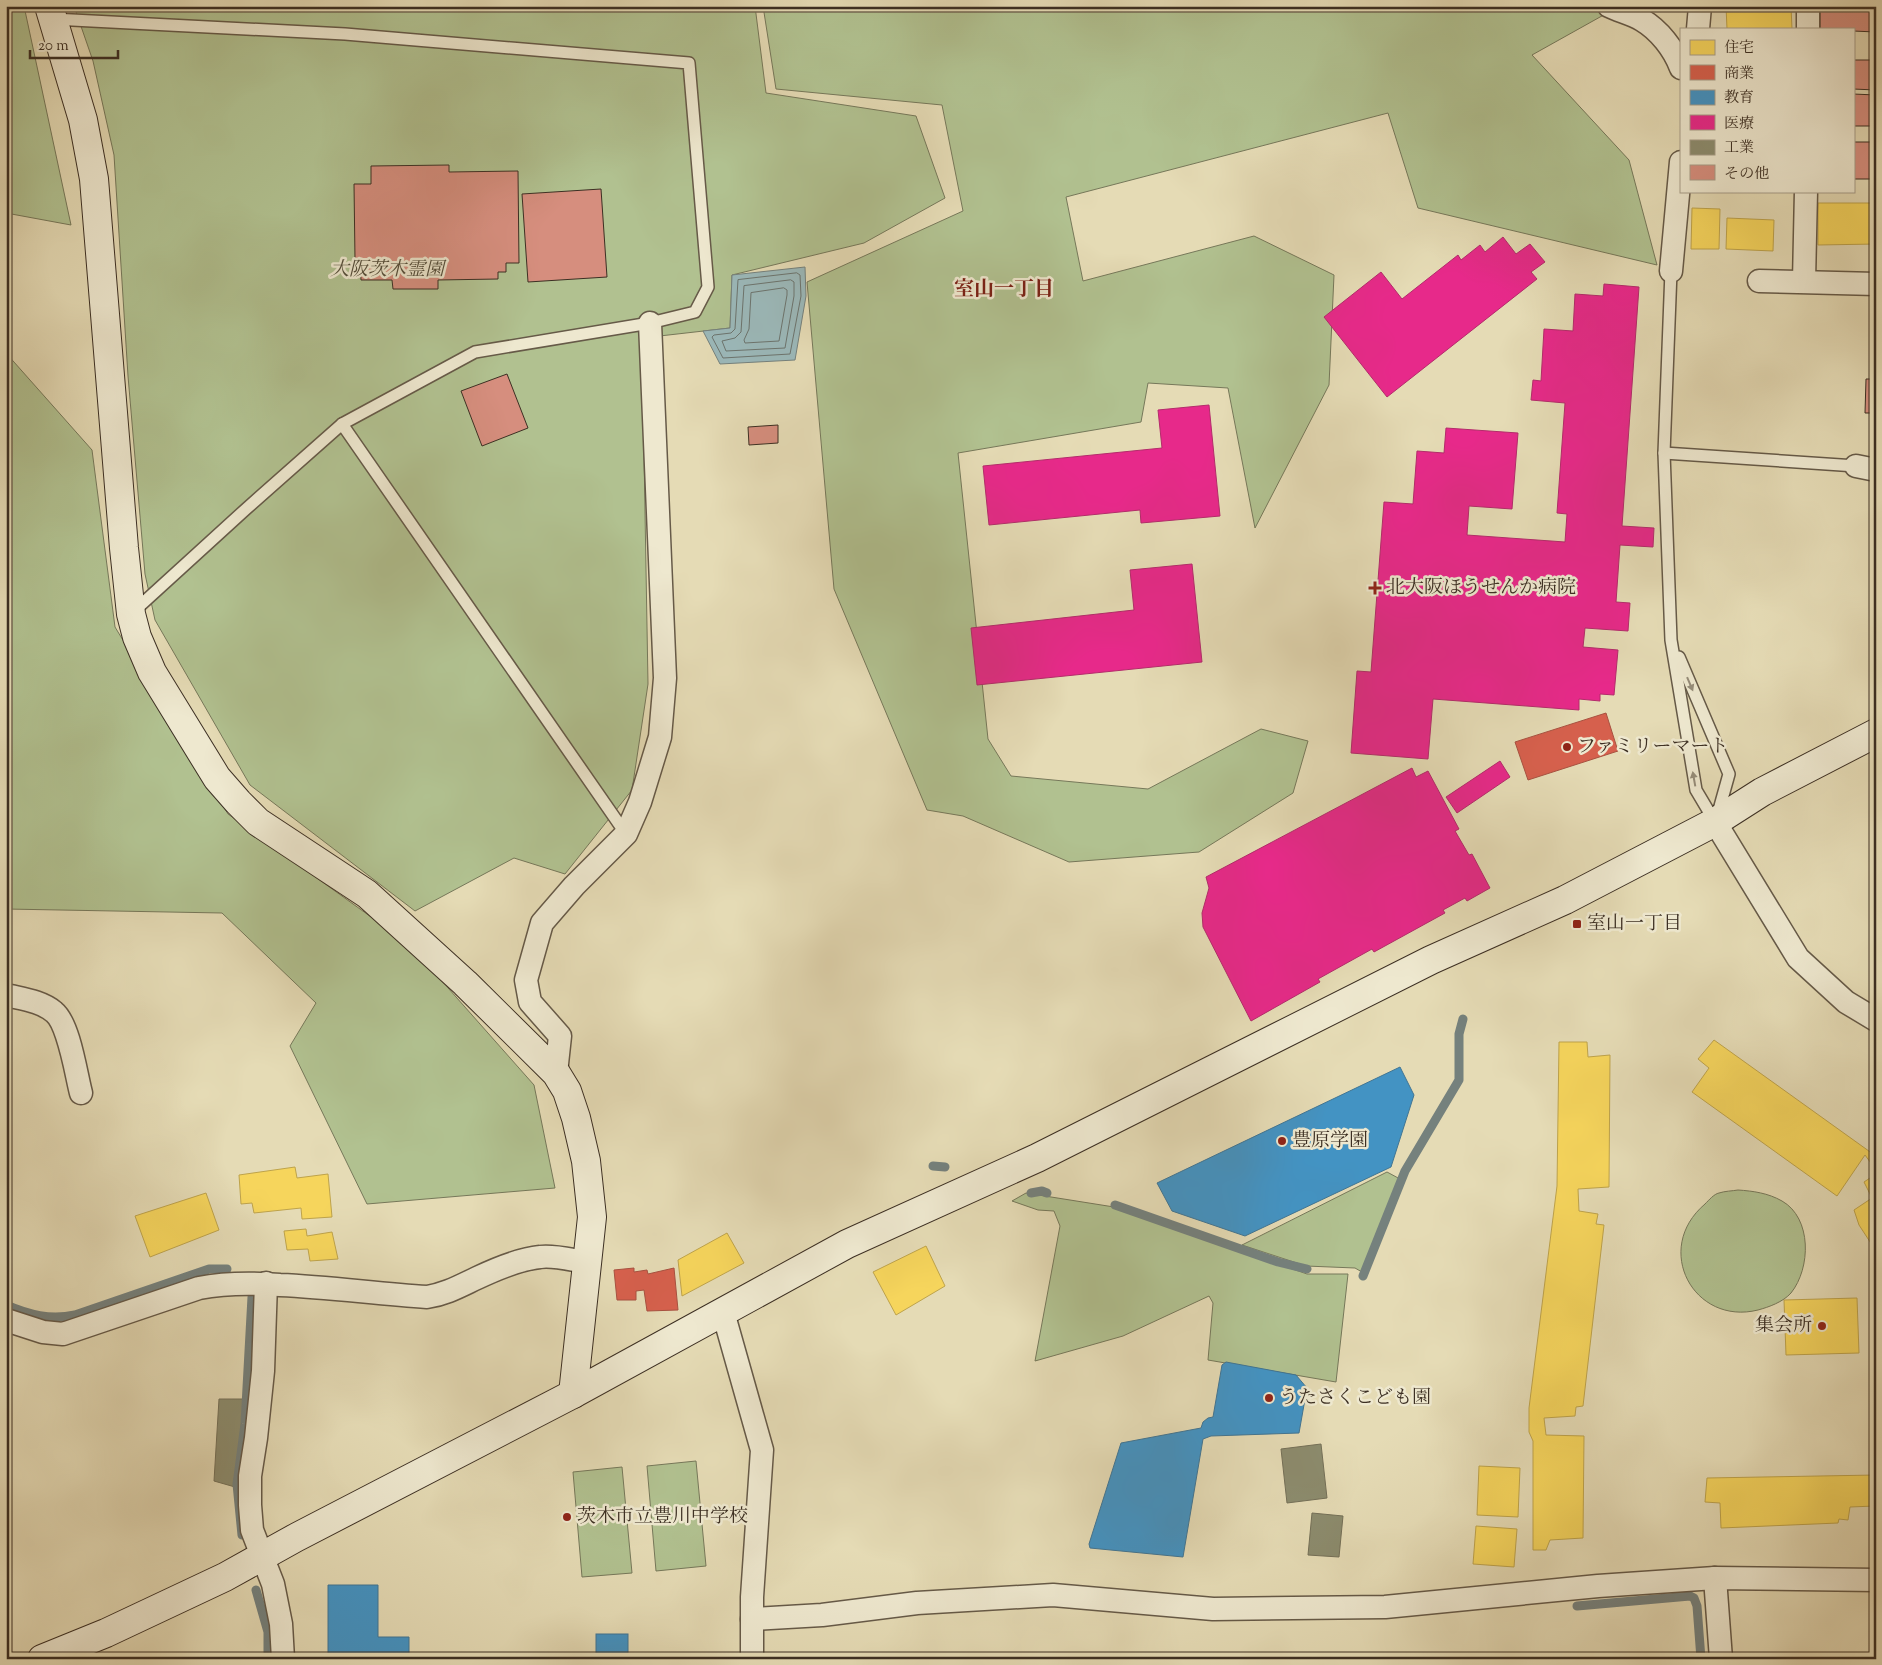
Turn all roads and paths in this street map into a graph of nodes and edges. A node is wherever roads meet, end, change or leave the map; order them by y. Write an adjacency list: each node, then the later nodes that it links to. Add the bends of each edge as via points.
1 (1609, 6): 7 (street, via 1642,20 1663,38)
2 (1700, 6): 5 (street)
3 (1808, 6): 6 (street)
4 (51, 13): 14 (lane, via 688,63 708,287 695,312); 18 (street, via 83,120 94,180)
5 (1698, 28)
6 (1808, 28)
7 (1680, 65)
8 (1680, 173): 10 (street)
9 (1806, 192): 12 (street)
10 (1671, 271): 16 (lane)
11 (1759, 281): 12 (street)
12 (1804, 281): 13 (street)
13 (1876, 284)
14 (650, 323): 15 (lane, via 475,352); 22 (street, via 665,678 660,737 640,802)
15 (342, 424): 18 (lane); 22 (lane)
16 (1664, 453): 17 (lane); 19 (lane)
17 (1866, 468)
18 (131, 614): 25 (street, via 152,672 217,778 238,802 258,822 367,894 465,983)
19 (1671, 640): 21 (lane, one-way to 19, via 1696,790); 21 (lane, one-way to 21, via 1729,774)
20 (1876, 733): 21 (street, via 1762,792)
21 (1715, 822): 24 (street, via 1798,958 1846,1002); 29 (street, via 1565,900 1431,960 1038,1158 847,1244)
22 (626, 834): 25 (street, via 542,923 526,980 530,1002 560,1036)
23 (6, 995): 26 (street, via 38,1002 55,1013 69,1038)
24 (1876, 1020)
25 (556, 1073): 27 (street, via 567,1091 586,1161 592,1217)
26 (81, 1093)
27 (586, 1262): 28 (street, via 542,1257 532,1259 440,1295 427,1297); 31 (street)
28 (266, 1283): 30 (street, via 199,1288 63,1334 43,1332); 32 (street, via 263,1371 250,1476 252,1530)
29 (723, 1312): 31 (street); 35 (street, via 762,1450)
30 (6, 1320)
31 (573, 1394): 32 (street)
32 (262, 1557): 36 (street, via 106,1633); 37 (street, via 273,1584 281,1624)
33 (1715, 1578): 34 (street); 35 (street, via 1385,1607 1212,1609 1053,1595); 39 (street)
34 (1876, 1580)
35 (752, 1619): 38 (street)
36 (42, 1659)
37 (283, 1659)
38 (752, 1659)
39 (1721, 1659)

